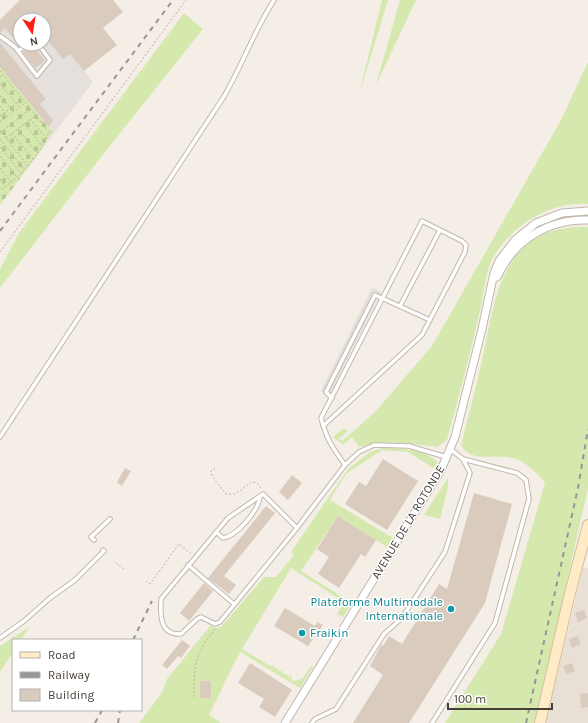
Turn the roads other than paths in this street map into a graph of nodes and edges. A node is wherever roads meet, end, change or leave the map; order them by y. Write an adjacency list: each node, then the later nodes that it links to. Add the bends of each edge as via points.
1 (274, 0): 15 (lane, via 223,98)
2 (0, 36): 3 (lane)
3 (12, 46)
4 (19, 52): 5 (lane, via 37,76 50,60)
5 (44, 52)
6 (588, 211): 10 (street, AVENUE DE LA ROTONDE, via 570,211 553,215 521,234 499,261)
7 (588, 220): 10 (street, AVENUE DE LA ROTONDE, via 556,224 542,229 522,243 501,269)
8 (440, 230): 9 (lane, via 422,221); 11 (lane); 12 (lane, via 466,245 465,252)
9 (383, 298): 11 (lane); 13 (lane); 13 (lane, via 376,295 326,392)
10 (488, 304): 16 (street, AVENUE DE LA ROTONDE)
11 (400, 306): 12 (lane)
12 (430, 320): 14 (lane, via 422,335)
13 (332, 398): 14 (lane, via 321,418)
14 (323, 426): 19 (lane, via 326,439)
15 (0, 437)
16 (450, 449): 17 (street, AVENUE DE LA ROTONDE); 18 (lane)
17 (446, 457): 19 (lane, via 408,446 374,445 359,452); 31 (street, AVENUE DE LA ROTONDE, via 441,470)
18 (463, 459): 32 (lane, via 470,473 445,552 402,618 384,634 336,709); 33 (lane, via 517,473 526,480 529,499 495,623)
19 (345, 465): 23 (lane)
20 (261, 495): 23 (lane); 24 (lane, via 228,518); 24 (lane, via 259,504 238,531 222,538)
21 (110, 519): 25 (lane, via 91,537)
22 (588, 525): 27 (street)
23 (297, 528): 29 (lane)
24 (216, 532): 28 (lane)
25 (94, 540)
26 (102, 550): 30 (lane, via 104,551 75,580)
27 (584, 558): 34 (street)
28 (188, 565): 29 (lane); 29 (lane, via 161,599 160,610 166,630 173,634 181,634 201,617 215,624 220,622)
29 (234, 604)
30 (0, 638)
31 (285, 723)
32 (312, 723)
33 (432, 723)
34 (540, 723)

